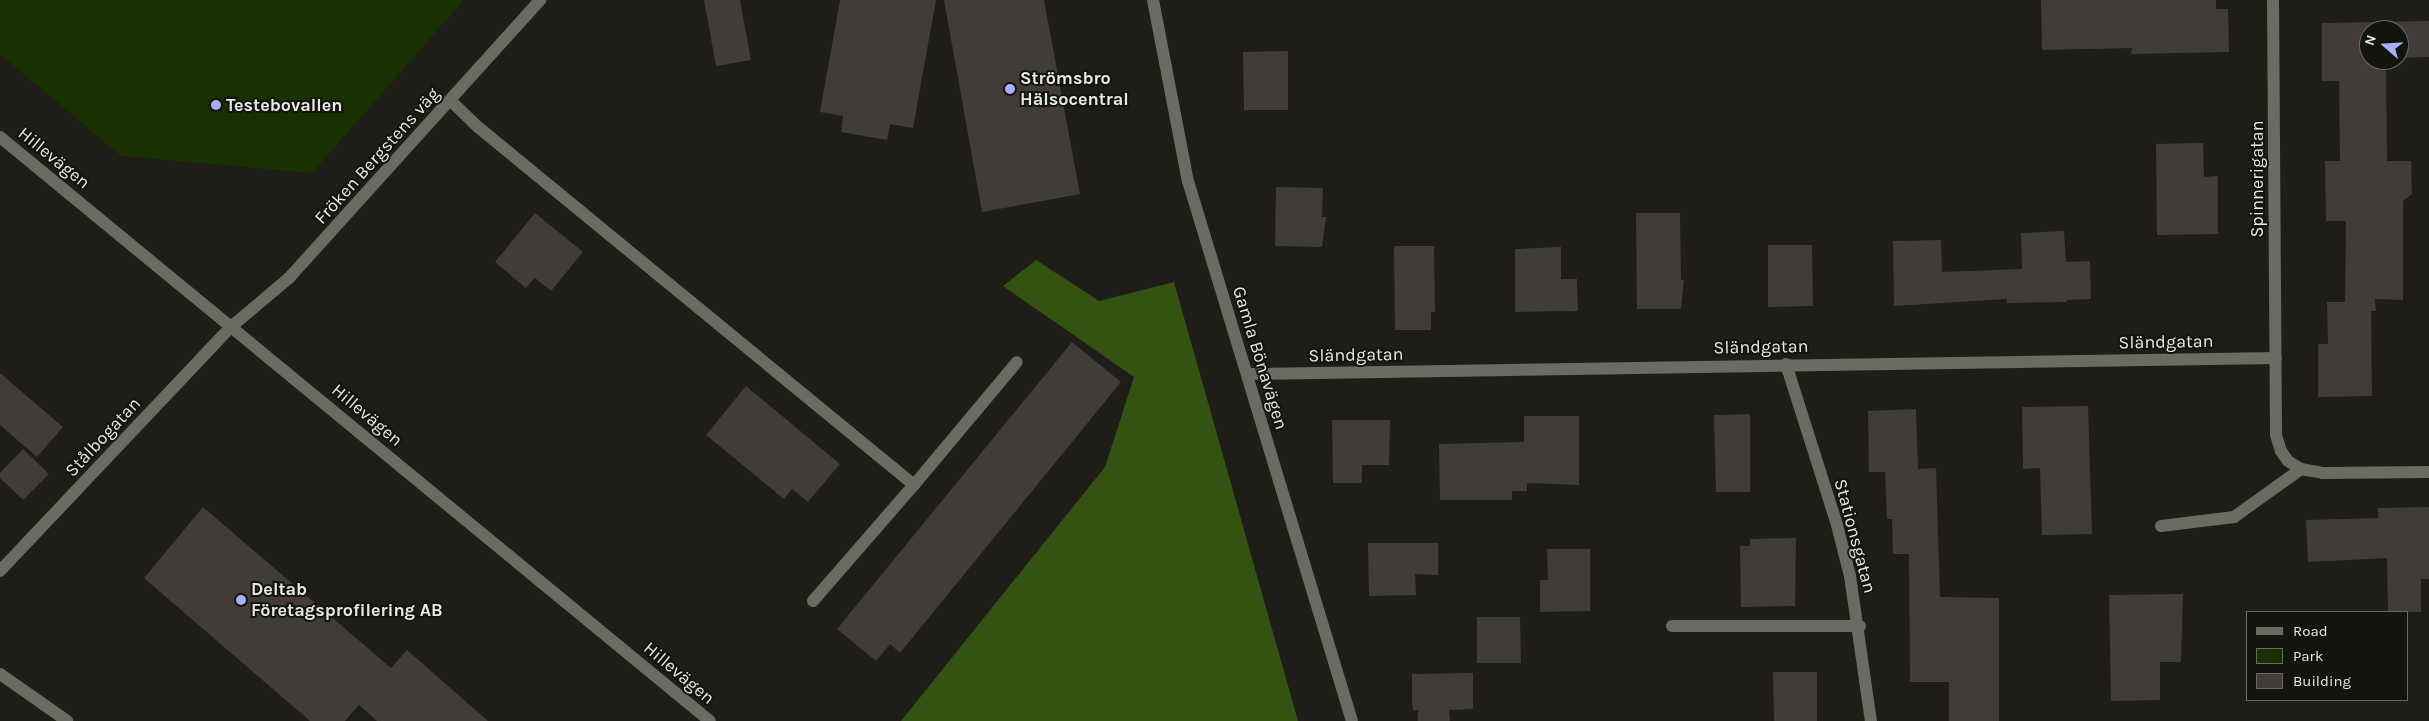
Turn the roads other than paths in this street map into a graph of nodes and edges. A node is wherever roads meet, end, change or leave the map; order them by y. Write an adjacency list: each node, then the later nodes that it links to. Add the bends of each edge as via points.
1 (540, 0): 4 (street, Fröken Bergstens väg)
2 (1153, 0): 10 (street, Gamla Bönavägen, via 1188,181)
3 (2273, 0): 7 (street, Spinnerigatan)
4 (451, 101): 6 (street, Fröken Bergstens väg, via 289,278); 13 (street, via 478,127)
5 (0, 137): 6 (street, Hillevägen)
6 (232, 326): 15 (street, Stålbogatan); 21 (street, Hillevägen)
7 (2276, 358): 9 (street, Sländgatan); 11 (street, Spinnerigatan, via 2276,435 2288,461)
8 (1017, 362): 13 (street)
9 (1786, 364): 10 (street, Sländgatan); 18 (street, Stationsgatan, via 1837,525)
10 (1248, 374): 22 (street, Gamla Bönavägen)
11 (2301, 469): 12 (street, via 2323,473); 14 (street, via 2234,517)
12 (2429, 472)
13 (914, 486): 16 (street)
14 (2161, 526)
15 (0, 571)
16 (813, 601)
17 (1672, 626): 18 (street)
18 (1860, 626): 23 (street, Stationsgatan)
19 (0, 674): 20 (street)
20 (67, 721)
21 (710, 721)
22 (1352, 721)
23 (1871, 721)

